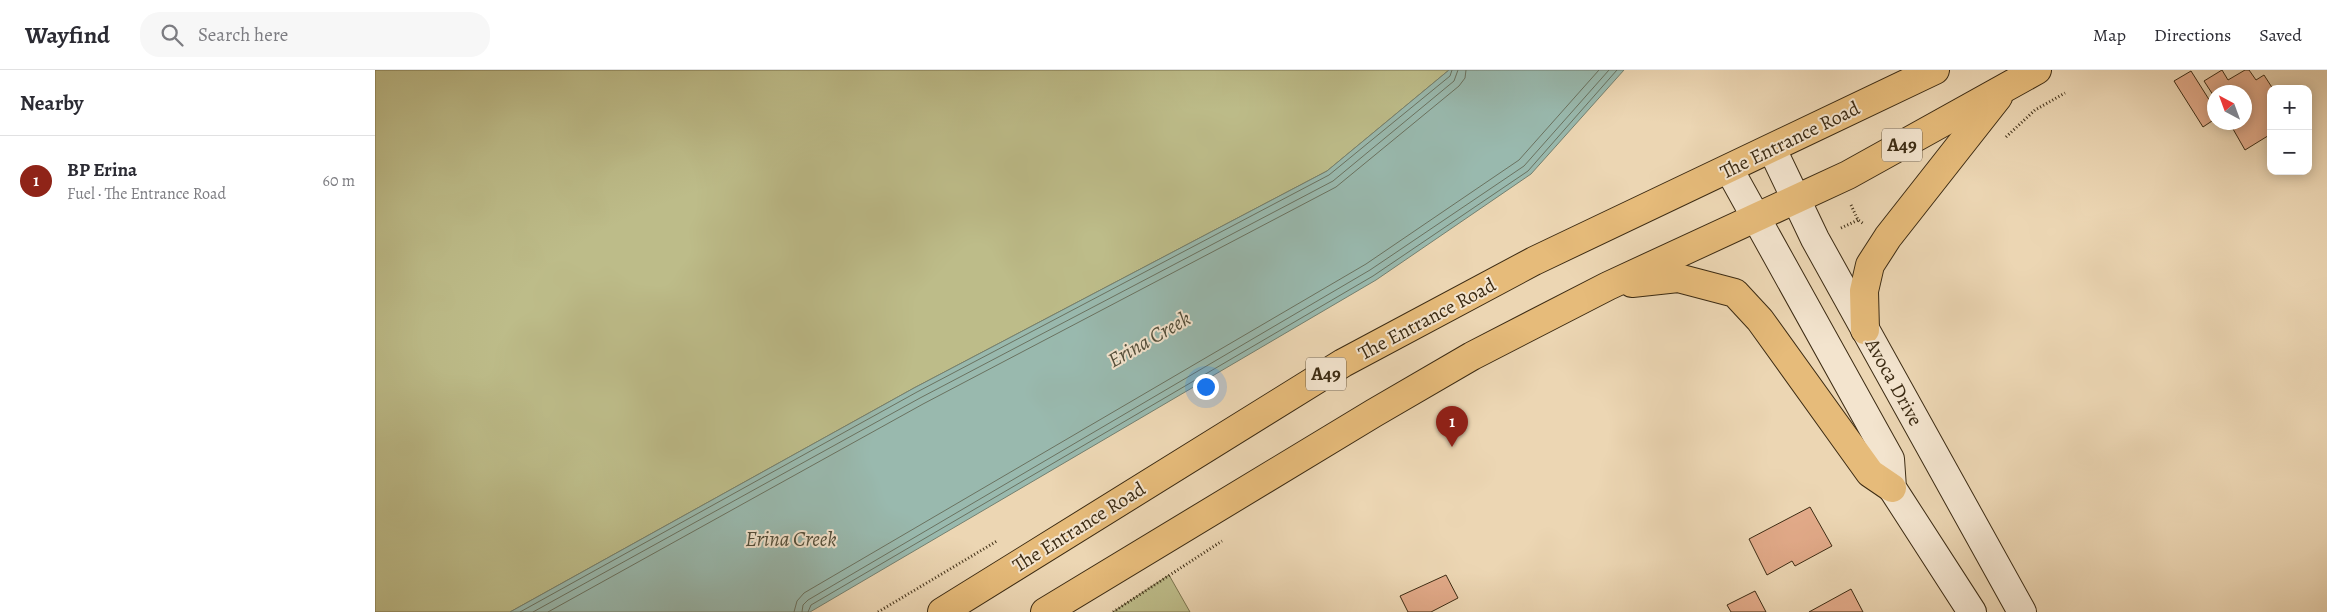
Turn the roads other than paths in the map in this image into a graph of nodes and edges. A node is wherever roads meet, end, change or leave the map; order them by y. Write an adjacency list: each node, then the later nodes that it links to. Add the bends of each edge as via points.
1 (1935, 70): 4 (highway, The Entrance Road / A49)
2 (2037, 70): 3 (highway, A49)
3 (2006, 86): 6 (highway, A49, via 1849,175); 9 (highway, via 1888,237 1870,265 1864,291)
4 (1772, 149): 5 (highway, The Entrance Road / A49); 6 (main road, Avoca Drive)
5 (1729, 169): 7 (main road, Avoca Drive); 11 (highway, The Entrance Road / A49, via 1534,261 1343,363)
6 (1796, 199): 7 (highway, A49); 9 (main road, Avoca Drive)
7 (1755, 217): 8 (highway, A49); 10 (main road, Avoca Drive, via 1890,459)
8 (1608, 286): 10 (highway, via 1678,278 1735,293 1760,320 1870,473); 12 (highway, A49, via 1472,356)
9 (1865, 330): 14 (main road, Avoca Drive)
10 (1892, 488): 13 (main road, Avoca Drive)
11 (943, 612)
12 (1045, 612)
13 (1971, 612)
14 (2022, 612)

